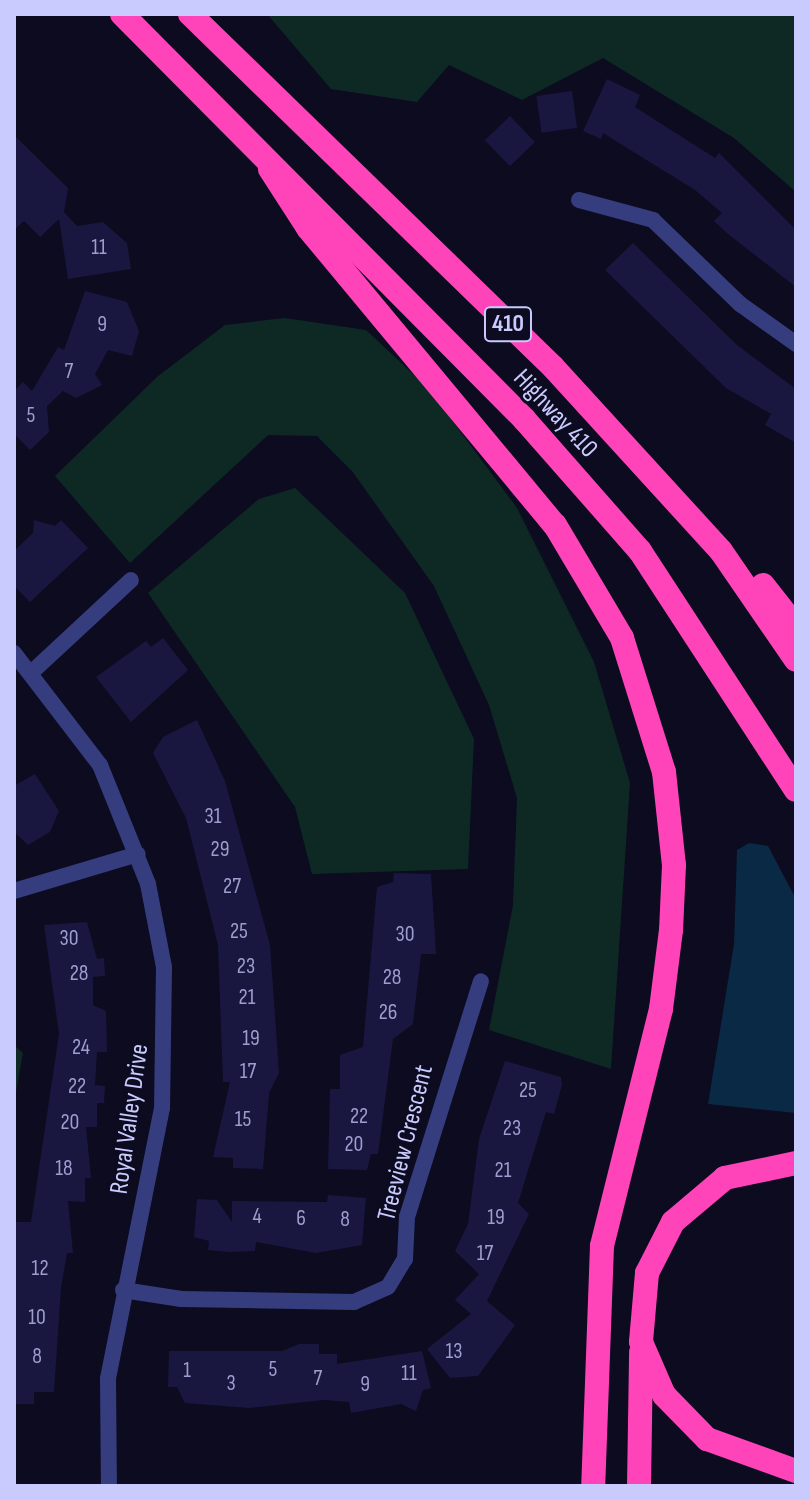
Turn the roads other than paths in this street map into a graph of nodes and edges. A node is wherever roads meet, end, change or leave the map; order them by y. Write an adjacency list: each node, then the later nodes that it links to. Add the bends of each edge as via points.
1 (122, 14): 3 (highway, Highway 410 / 410)
2 (190, 14): 6 (highway, Highway 410 / 410, via 553,367)
3 (270, 169): 12 (highway, Highway 410 / 410, via 524,419 640,551); 21 (highway, via 308,228 555,525 622,638 664,772 674,865 671,930 661,1009 602,1246)
4 (579, 200): 5 (street, via 653,220 740,304)
5 (796, 344)
6 (721, 551): 8 (highway, via 760,581); 10 (highway, Highway 410 / 410)
7 (131, 580): 11 (street)
8 (796, 627)
9 (14, 653): 11 (street, Royal Valley Drive)
10 (796, 660)
11 (32, 672): 13 (street, Royal Valley Drive, via 100,765)
12 (796, 790)
13 (138, 854): 14 (street); 17 (street, Royal Valley Drive, via 161,945 167,1042 156,1147)
14 (14, 891)
15 (481, 981): 17 (street, Treeview Crescent, via 407,1217 405,1259 388,1287 354,1302 181,1299)
16 (796, 1163): 18 (highway, via 725,1178 673,1222 647,1273)
17 (123, 1290): 20 (street, Royal Valley Drive, via 108,1379)
18 (641, 1342): 19 (highway, via 664,1395 707,1439); 22 (highway)
19 (796, 1471)
20 (109, 1486)
21 (593, 1486)
22 (639, 1486)

